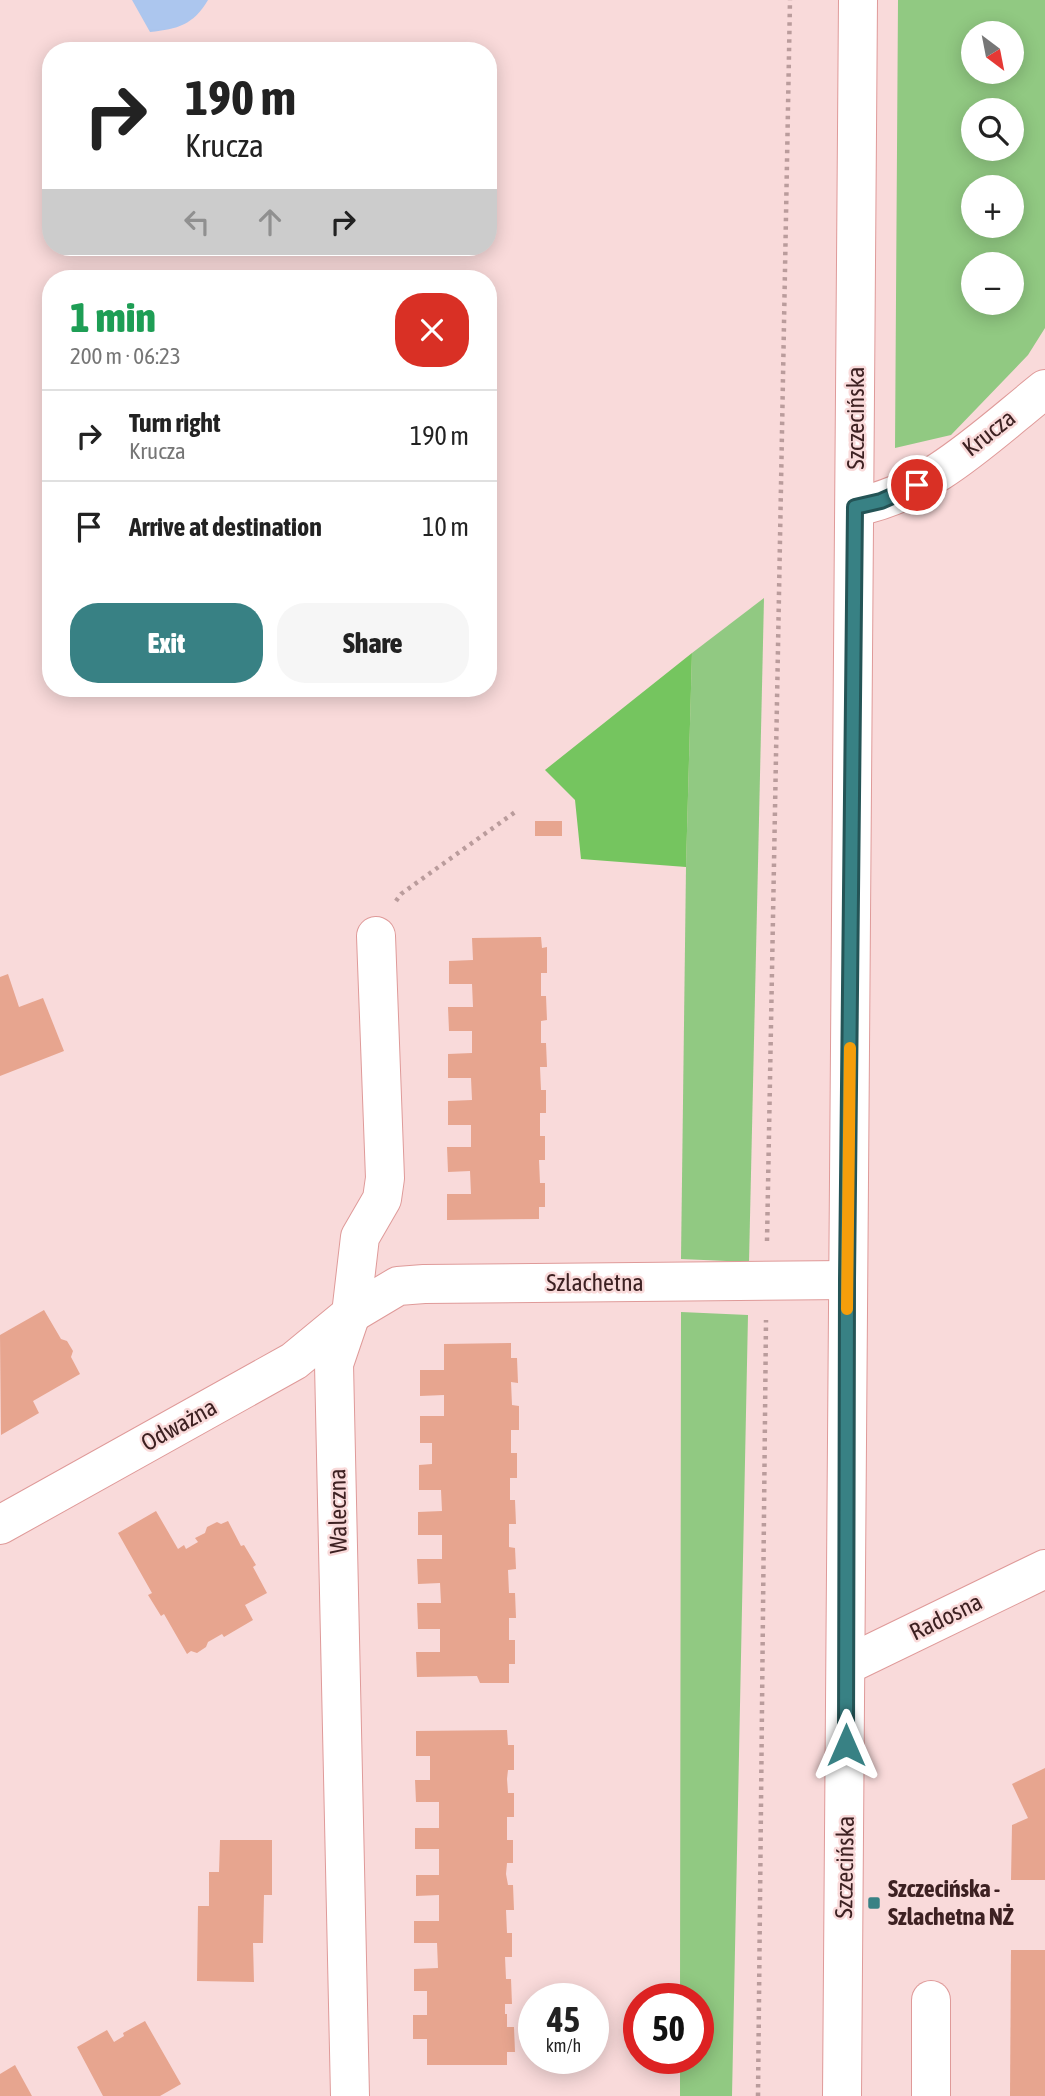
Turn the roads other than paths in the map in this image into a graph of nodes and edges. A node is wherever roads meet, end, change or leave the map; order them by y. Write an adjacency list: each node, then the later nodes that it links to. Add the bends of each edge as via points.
1 (858, 0): 3 (street, Szczecińska)
2 (1045, 389): 3 (street, Krucza, via 930,477 881,501)
3 (855, 507): 5 (street, Szczecińska)
4 (376, 936): 6 (street, Waleczna, via 385,1178 382,1199 360,1237)
5 (847, 1280): 6 (street, Szlachetna, via 424,1284 398,1286); 9 (street, Szczecińska)
6 (351, 1314): 7 (street, Odważna, via 294,1361); 11 (street, Waleczna, via 334,1364)
7 (0, 1525)
8 (1045, 1569): 9 (street, Radosna)
9 (847, 1665): 12 (street, Szczecińska)
10 (931, 2000): 13 (street)
11 (350, 2096)
12 (842, 2096)
13 (931, 2096)

